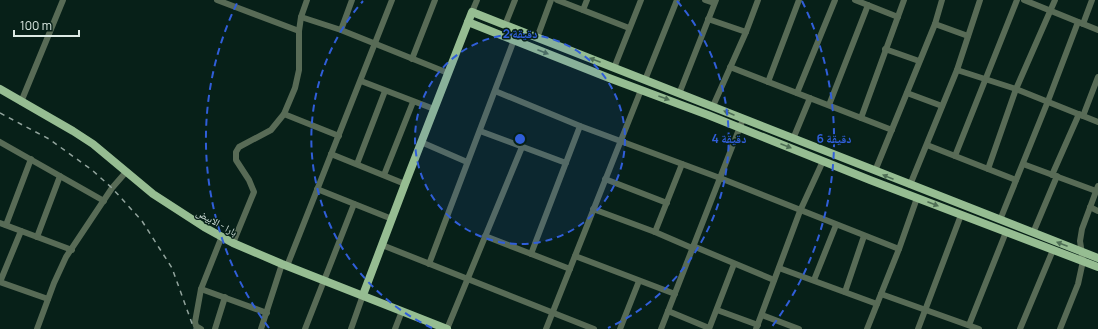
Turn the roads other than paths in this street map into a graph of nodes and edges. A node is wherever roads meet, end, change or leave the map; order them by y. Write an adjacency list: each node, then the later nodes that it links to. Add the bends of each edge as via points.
1 (62, 0): 69 (street)
2 (217, 0): 41 (street)
3 (307, 0): 31 (street)
4 (352, 0): 39 (street)
5 (392, 0): 46 (street)
6 (435, 0): 48 (street)
7 (476, 0): 30 (street)
8 (515, 0): 37 (street)
9 (551, 0): 44 (street)
10 (557, 0): 28 (street)
11 (587, 0): 28 (street)
12 (641, 0): 38 (street)
13 (677, 0): 56 (street)
14 (706, 0): 26 (street)
15 (758, 0): 42 (street)
16 (799, 0): 58 (street)
17 (836, 0): 64 (street)
18 (855, 0): 27 (street)
19 (904, 0): 32 (street)
20 (942, 0): 36 (street)
21 (980, 0): 43 (street)
22 (1017, 0): 55 (street)
23 (1024, 0): 29 (street)
24 (1055, 0): 29 (street)
25 (1092, 0): 35 (street)
26 (715, 2): 33 (street)
27 (868, 5): 32 (street); 71 (street)
28 (582, 10): 38 (street)
29 (1050, 11): 35 (street); 60 (street)
30 (472, 12): 34 (main road); 37 (main road)
31 (301, 16): 39 (street); 41 (street)
32 (898, 17): 47 (street)
33 (708, 19): 42 (street); 66 (street)
34 (468, 22): 45 (main road); 53 (main road)
35 (1080, 23): 40 (street); 68 (street)
36 (935, 24): 43 (street); 49 (street)
37 (505, 25): 44 (main road)
38 (630, 28): 51 (street)
39 (341, 30): 46 (street)
40 (1098, 30)
41 (299, 31): 75 (street, via 299,70 295,88)
42 (746, 32): 50 (street)
43 (968, 36): 52 (street)
44 (537, 38): 51 (main road, one-way to 44)
45 (514, 40): 61 (main road, one-way to 61); 63 (street)
46 (375, 43): 48 (street); 57 (street)
47 (885, 49): 49 (street); 77 (street)
48 (412, 59): 53 (street)
49 (919, 61): 65 (street)
50 (730, 67): 58 (street); 72 (street)
51 (614, 68): 56 (main road)
52 (957, 70): 55 (street); 73 (street)
53 (448, 73): 74 (main road)
54 (1098, 77): 76 (street)
55 (986, 79): 60 (street); 92 (street)
56 (645, 80): 66 (main road)
57 (360, 81): 62 (street); 84 (street)
58 (768, 82): 64 (street)
59 (0, 89): 69 (main road, بارا - الابيض)
60 (1016, 89): 68 (street); 100 (street)
61 (641, 90): 81 (main road, one-way to 81); 86 (street)
62 (385, 91): 70 (street); 96 (street)
63 (495, 91): 80 (street); 83 (street)
64 (797, 93): 67 (street)
65 (907, 93): 73 (street); 82 (street)
66 (679, 94): 72 (main road)
67 (810, 98): 71 (street); 85 (street)
68 (1048, 101): 76 (street); 99 (street)
69 (21, 102): 102 (main road, بارا - الابيض, via 93,144)
70 (413, 102): 74 (street); 103 (street)
71 (829, 105): 77 (street)
72 (713, 106): 78 (main road, one-way to 72)
73 (942, 106): 89 (street)
74 (434, 109): 88 (main road)
75 (284, 114): 84 (street); 134 (street, via 271,130 239,147 236,152 236,160 254,192)
76 (1081, 115): 79 (street); 105 (street)
77 (861, 118): 82 (street)
78 (743, 119): 81 (street); 85 (main road)
79 (1098, 122)
80 (580, 126): 86 (street); 97 (street)
81 (739, 128): 94 (main road, one-way to 94); 106 (street)
82 (892, 130): 101 (street)
83 (480, 131): 90 (street); 95 (street)
84 (338, 136): 91 (street)
85 (793, 139): 101 (main road)
86 (620, 141): 98 (street); 107 (street)
87 (0, 142): 93 (street)
88 (421, 142): 95 (street); 109 (main road)
89 (927, 145): 92 (street); 110 (street)
90 (522, 147): 97 (street); 131 (street)
91 (331, 154): 96 (street); 111 (street)
92 (955, 156): 100 (street)
93 (31, 159): 104 (street); 124 (street)
94 (823, 161): 113 (main road); 119 (street)
95 (467, 162): 145 (street)
96 (357, 164): 103 (street)
97 (566, 164): 141 (street)
98 (682, 164): 106 (street); 115 (street)
99 (1023, 164): 105 (street); 108 (street)
100 (988, 168): 108 (street)
101 (875, 171): 110 (main road, one-way to 101)
102 (126, 172): 114 (street); 130 (main road, بارا - الابيض, via 152,194)
103 (384, 175): 109 (street)
104 (60, 176): 114 (street); 133 (street)
105 (1055, 176): 112 (street); 129 (street)
106 (720, 178): 119 (street); 136 (street)
107 (605, 179): 115 (street); 118 (street)
108 (1016, 180): 123 (street)
109 (405, 184): 122 (main road)
110 (910, 185): 123 (main road)
111 (317, 189): 116 (street); 147 (street)
112 (1097, 189): 117 (street)
113 (917, 198): 121 (main road, one-way to 121); 137 (street)
114 (104, 201): 138 (street)
115 (667, 203): 127 (street)
116 (354, 204): 122 (street); 152 (street)
117 (1090, 207): 120 (street); 140 (street, via 1082,229)
118 (593, 209): 127 (street); 142 (street)
119 (800, 211): 125 (street); 149 (street)
120 (1098, 211)
121 (961, 215): 128 (main road); 166 (street)
122 (392, 219): 135 (main road)
123 (1000, 220): 129 (main road)
124 (3, 224): 126 (street)
125 (836, 225): 132 (street); 154 (street)
126 (21, 231): 133 (street); 156 (street)
127 (655, 232): 136 (street)
128 (1006, 232): 139 (main road); 173 (street)
129 (1033, 233): 140 (main road, one-way to 129)
130 (222, 236): 134 (main road, بارا - الابيض); 157 (street)
131 (485, 236): 141 (street); 151 (street)
132 (864, 236): 137 (street); 158 (street)
133 (37, 237): 138 (street)
134 (233, 242): 147 (main road, بارا - الابيض)
135 (382, 245): 145 (street); 161 (main road)
136 (692, 247): 146 (street); 159 (street)
137 (899, 249): 160 (street)
138 (72, 250): 163 (street, via 66,257)
139 (1053, 250): 144 (main road); 194 (street)
140 (1081, 252): 143 (main road); 144 (street)
141 (531, 254): 150 (street)
142 (575, 256): 150 (street); 155 (street)
143 (1098, 258)
144 (1083, 261): 148 (main road); 195 (street, via 1078,284)
145 (429, 264): 151 (street)
146 (734, 264): 153 (street); 165 (street)
147 (284, 265): 152 (main road, بارا - الابيض); 169 (street)
148 (1098, 267)
149 (779, 268): 153 (street); 154 (street)
150 (570, 269): 170 (street)
151 (468, 278): 170 (street); 184 (street)
152 (324, 280): 161 (main road, بارا - الابيض); 181 (street)
153 (774, 280): 171 (street)
154 (814, 280): 158 (street)
155 (639, 281): 159 (street); 187 (street)
156 (0, 282): 163 (street)
157 (201, 289): 162 (street); 178 (street, via 196,326)
158 (845, 292): 164 (street)
159 (675, 294): 168 (street)
160 (881, 294): 164 (street); 166 (street)
161 (363, 295): 167 (main road, بارا - الابيض); 182 (street)
162 (226, 297): 169 (street); 179 (street)
163 (48, 300): 177 (street)
164 (877, 304): 190 (street)
165 (716, 310): 175 (street); 176 (street)
166 (926, 310): 172 (street); 191 (street)
167 (402, 311): 174 (main road, بارا - الابيض); 183 (street)
168 (668, 311): 176 (street); 188 (street)
169 (267, 313): 180 (street)
170 (552, 313): 185 (street); 186 (street)
171 (762, 315): 175 (street); 189 (street)
172 (962, 322): 173 (street); 192 (street)
173 (969, 325): 193 (street)
174 (434, 326): 184 (main road, بارا - الابيض)
175 (757, 327)
176 (709, 328)
177 (37, 329)
178 (201, 329)
179 (215, 329)
180 (261, 329)
181 (305, 329)
182 (351, 329)
183 (395, 329)
184 (447, 329)
185 (546, 329)
186 (594, 329)
187 (620, 329)
188 (661, 329)
189 (797, 329)
190 (867, 329)
191 (918, 329)
192 (959, 329)
193 (979, 329)
194 (1020, 329)
195 (1060, 329)

